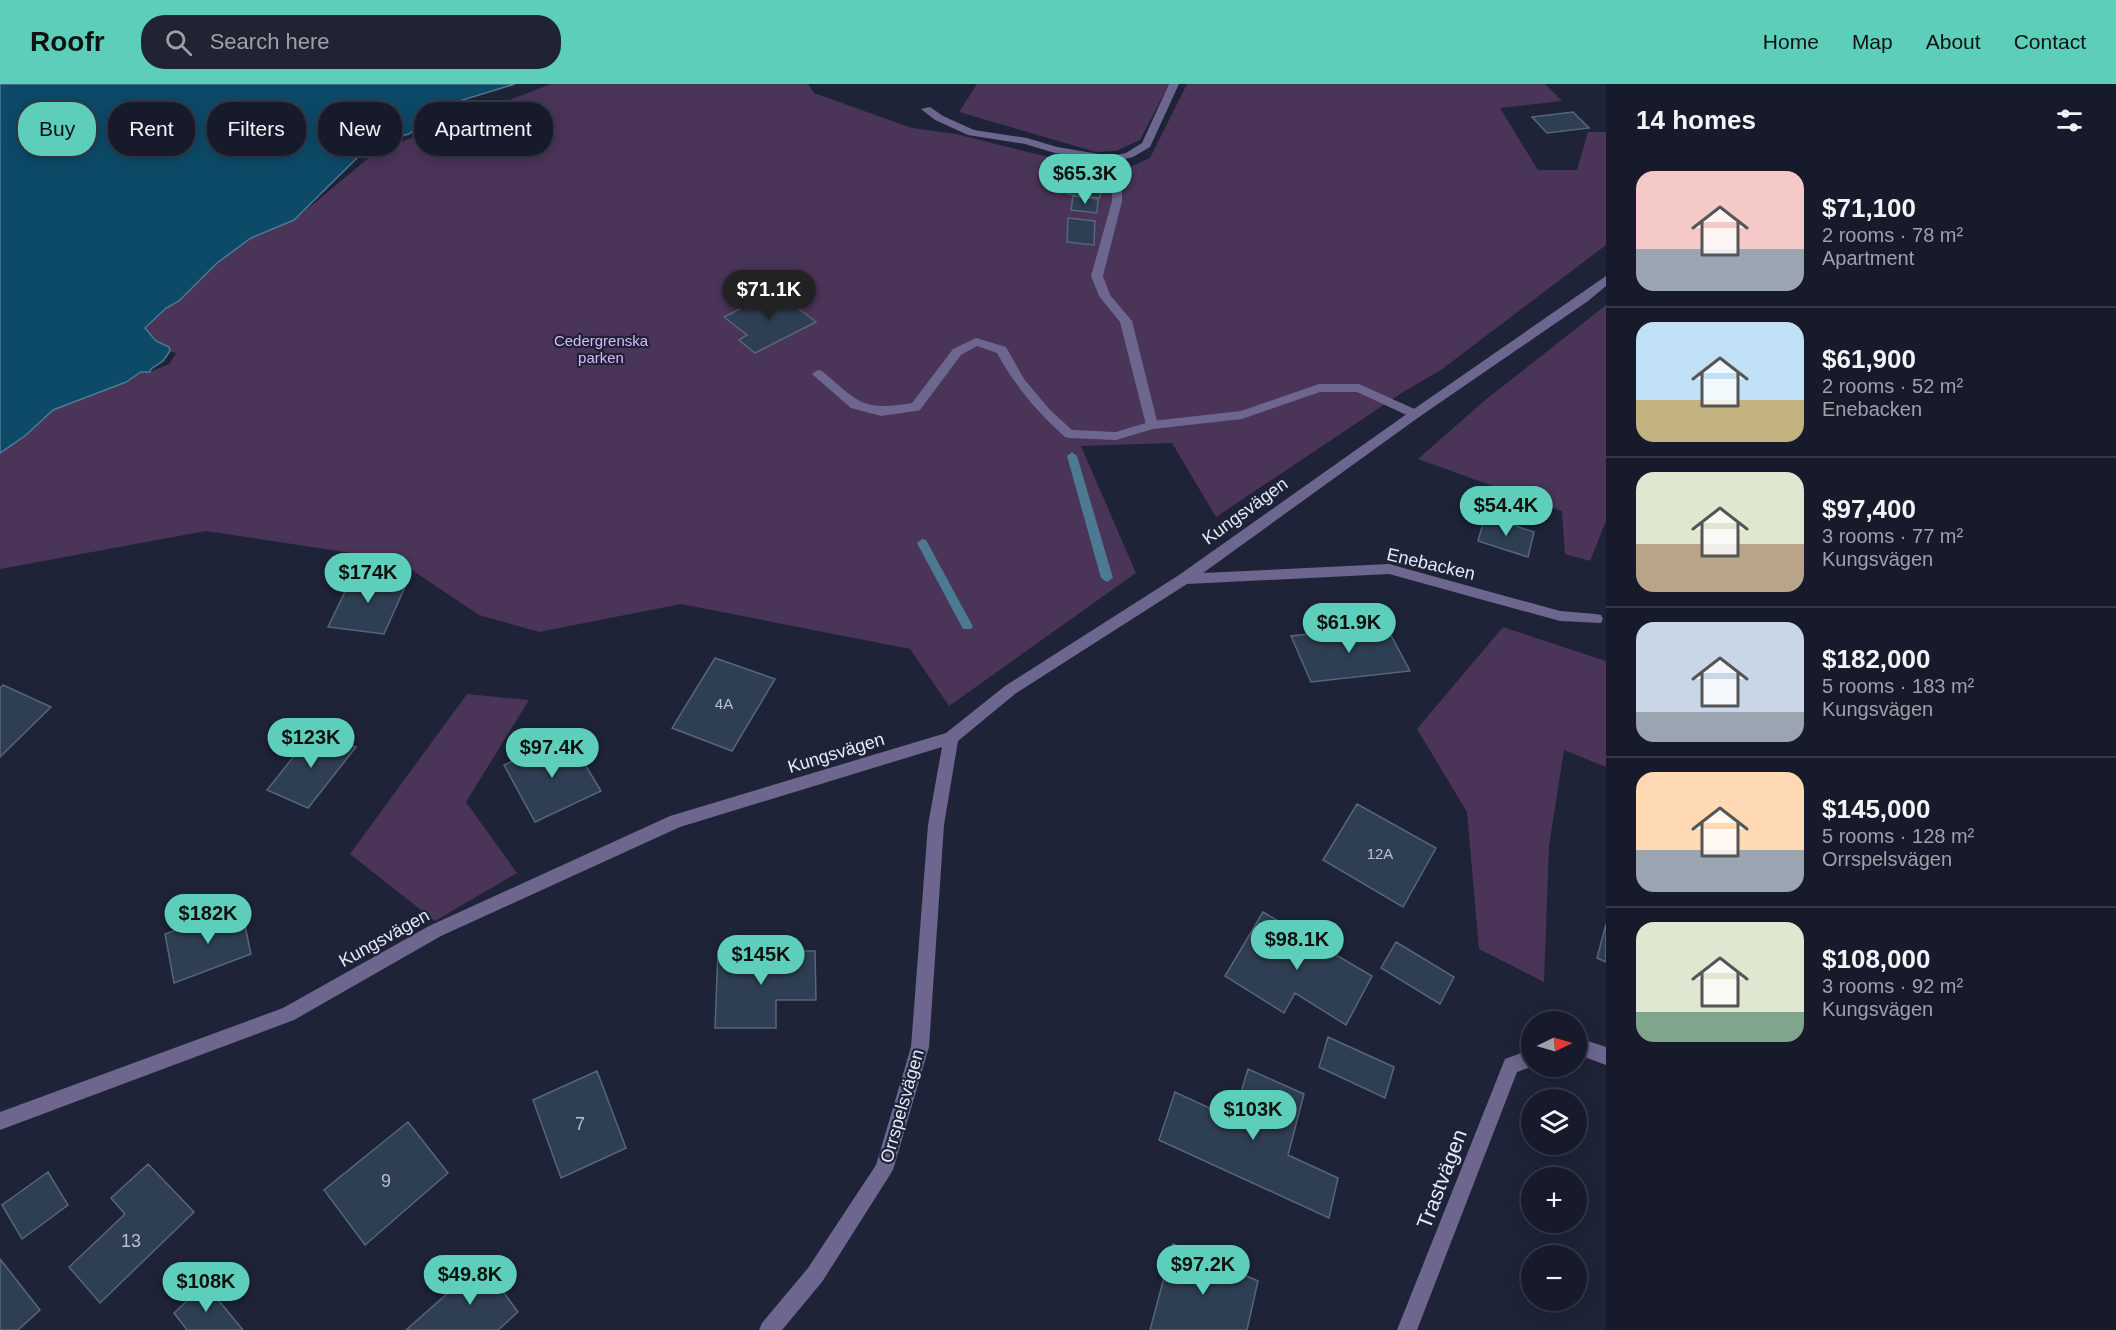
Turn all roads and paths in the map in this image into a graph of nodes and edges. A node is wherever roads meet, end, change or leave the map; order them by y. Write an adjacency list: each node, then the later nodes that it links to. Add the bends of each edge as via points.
1 (1174, 84): 3 (street, via 1146,146)
2 (926, 109): 3 (street, via 972,133)
3 (1111, 159): 7 (street, via 1117,177 1117,201 1097,276 1106,296 1126,321)
4 (1606, 280): 6 (street, Kungsvägen)
5 (818, 374): 7 (street, via 855,405 881,412 916,407 957,352 976,342 1002,350 1019,381 1070,434 1116,436)
6 (1415, 414): 7 (street, via 1359,388 1319,388 1242,415); 8 (street, Kungsvägen)
7 (1152, 425)
8 (1184, 579): 9 (street, Enebacken, via 1389,569 1560,616); 10 (street, Kungsvägen, via 1010,690)
9 (1596, 619)
10 (951, 738): 14 (street, Kungsvägen, via 676,821 435,931 288,1014); 15 (street, Orrspelsvägen, via 936,825 920,1047 884,1170 815,1275)
11 (1587, 1049): 12 (street)
12 (1606, 1056)
13 (1521, 1062): 16 (street, Trastvägen, via 1511,1065)
14 (0, 1121)
15 (769, 1330)
16 (1407, 1330)

